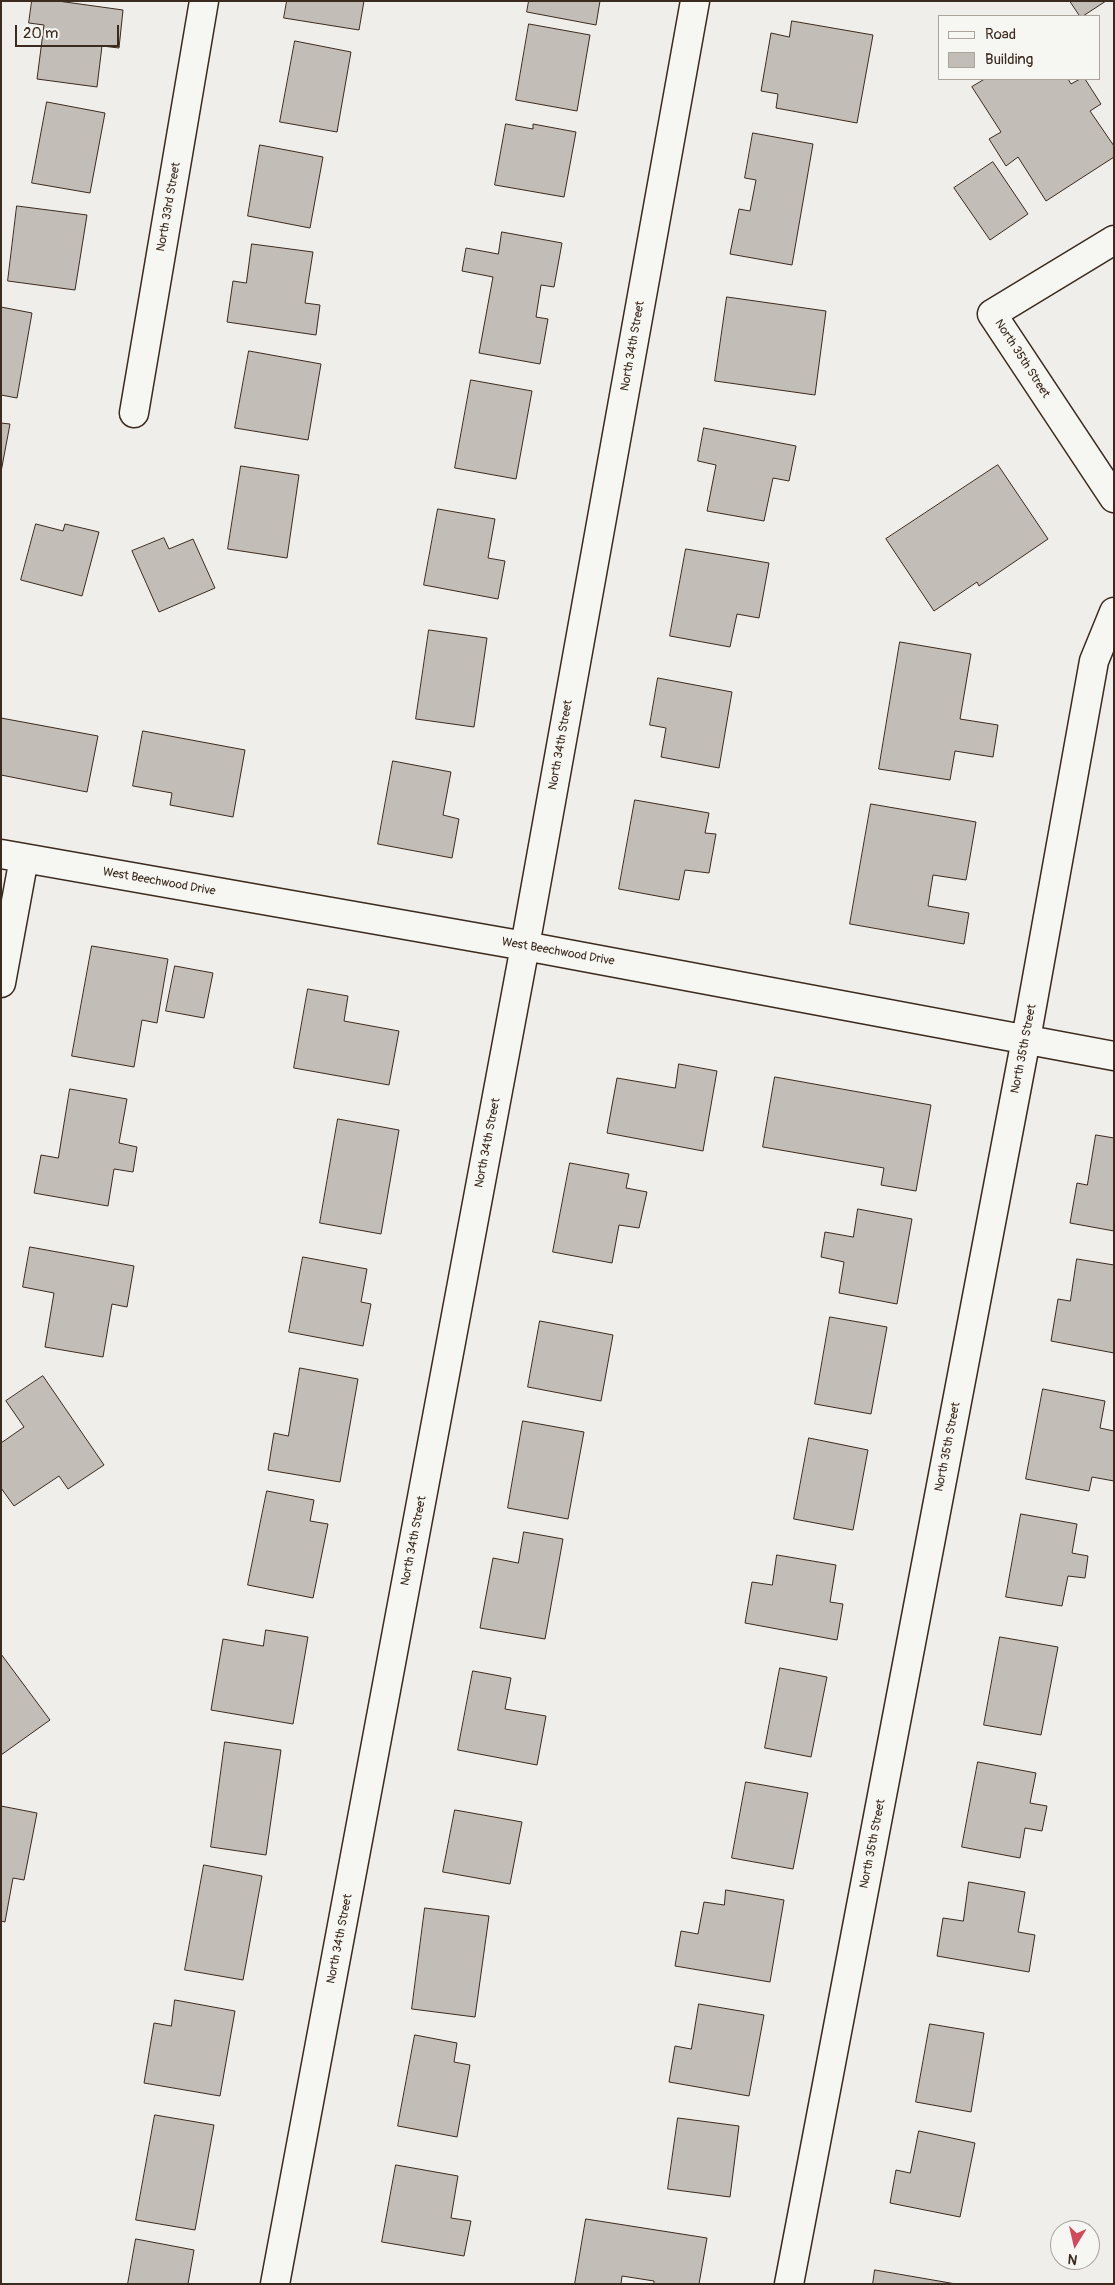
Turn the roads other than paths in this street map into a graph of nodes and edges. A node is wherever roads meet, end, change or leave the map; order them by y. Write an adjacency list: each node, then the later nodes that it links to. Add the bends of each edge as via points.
1 (204, 1): 4 (street, North 33rd Street)
2 (695, 1): 8 (street, North 34th Street)
3 (1114, 240): 5 (street, North 35th Street, via 992,314)
4 (134, 413)
5 (1114, 498)
6 (1114, 612): 10 (street, North 35th Street, via 1094,661)
7 (13, 856): 8 (street, West Beechwood Drive); 9 (street)
8 (525, 946): 10 (street, West Beechwood Drive); 12 (street, North 34th Street)
9 (1, 983)
10 (1026, 1039): 11 (street, West Beechwood Drive); 13 (street, North 35th Street)
11 (1114, 1056)
12 (276, 2284)
13 (789, 2284)

